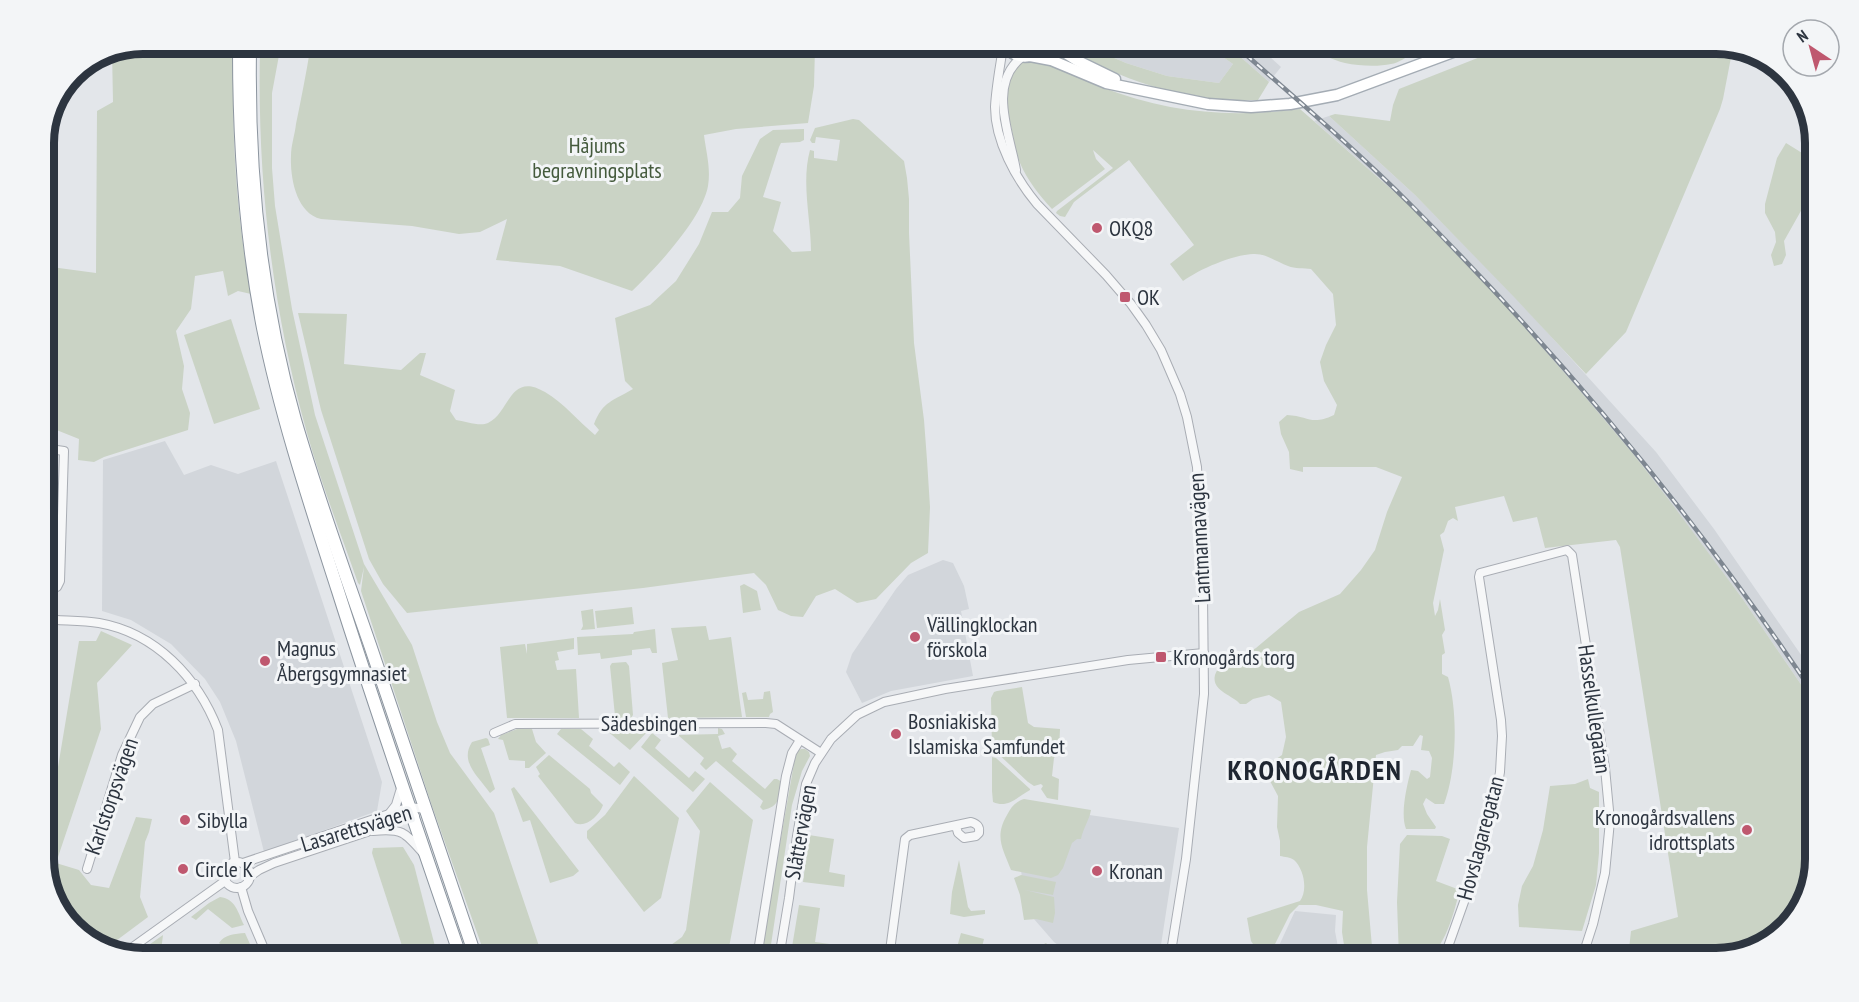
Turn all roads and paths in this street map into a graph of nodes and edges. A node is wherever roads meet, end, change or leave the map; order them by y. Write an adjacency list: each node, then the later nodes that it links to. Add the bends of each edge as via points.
1 (239, 54): 20 (highway, via 247,220 272,369 304,487)
2 (250, 54): 21 (highway, via 254,188 265,280 284,377 307,461)
3 (1004, 54): 10 (street, Lantmannavägen, via 995,110 1008,162)
4 (1014, 54): 8 (main road)
5 (1032, 54): 8 (main road)
6 (1068, 54): 9 (main road)
7 (1448, 54): 9 (main road, via 1337,95 1290,104 1208,104)
8 (1026, 56): 9 (main road, via 1051,60 1106,83); 10 (street, Lantmannavägen, via 1010,68 1003,101)
9 (1128, 87)
10 (1016, 174): 15 (street, Lantmannavägen, via 1036,204 1135,309 1161,350 1180,394 1197,467)
11 (54, 449): 13 (street, via 64,451 60,581)
12 (1480, 573): 40 (street, Hovslagaregatan, via 1502,736 1500,772 1470,885); 41 (street, Hasselkullegatan, via 1567,550 1572,555 1610,821 1605,873)
13 (54, 588)
14 (54, 620): 16 (street, via 100,623 143,639 168,656)
15 (1204, 653): 19 (street, Slåttervägen, via 1128,660 901,697 857,715); 39 (street, Lantmannavägen, via 1199,748)
16 (195, 684): 27 (street, via 218,729); 28 (street, Karlstorpsvägen, via 153,704 140,717 122,756)
17 (495, 733): 18 (street, Sädesbingen, via 515,724 766,723 776,724)
18 (800, 740): 19 (street, Sädesbingen); 36 (street, via 786,776)
19 (821, 753): 37 (street, Slåttervägen, via 804,796)
20 (402, 785): 22 (highway); 23 (street)
21 (425, 809): 22 (street, Lasarettsvägen); 35 (highway)
22 (411, 812): 23 (street, Lasarettsvägen); 25 (street, Lasarettsvägen); 26 (highway)
23 (389, 814): 27 (street, Lasarettsvägen)
24 (956, 826): 38 (street, via 905,839)
25 (367, 832): 26 (street, via 403,832); 29 (street, Lasarettsvägen, via 274,863)
26 (427, 857): 34 (highway)
27 (239, 862): 29 (street, via 248,868); 30 (street, via 226,867)
28 (87, 869)
29 (249, 877): 31 (street)
30 (225, 881): 31 (street, via 231,887); 32 (street)
31 (242, 887): 33 (street)
32 (133, 947)
33 (264, 948)
34 (458, 948)
35 (473, 948)
36 (759, 948)
37 (781, 948)
38 (890, 948)
39 (1172, 948)
40 (1448, 948)
41 (1585, 948)

